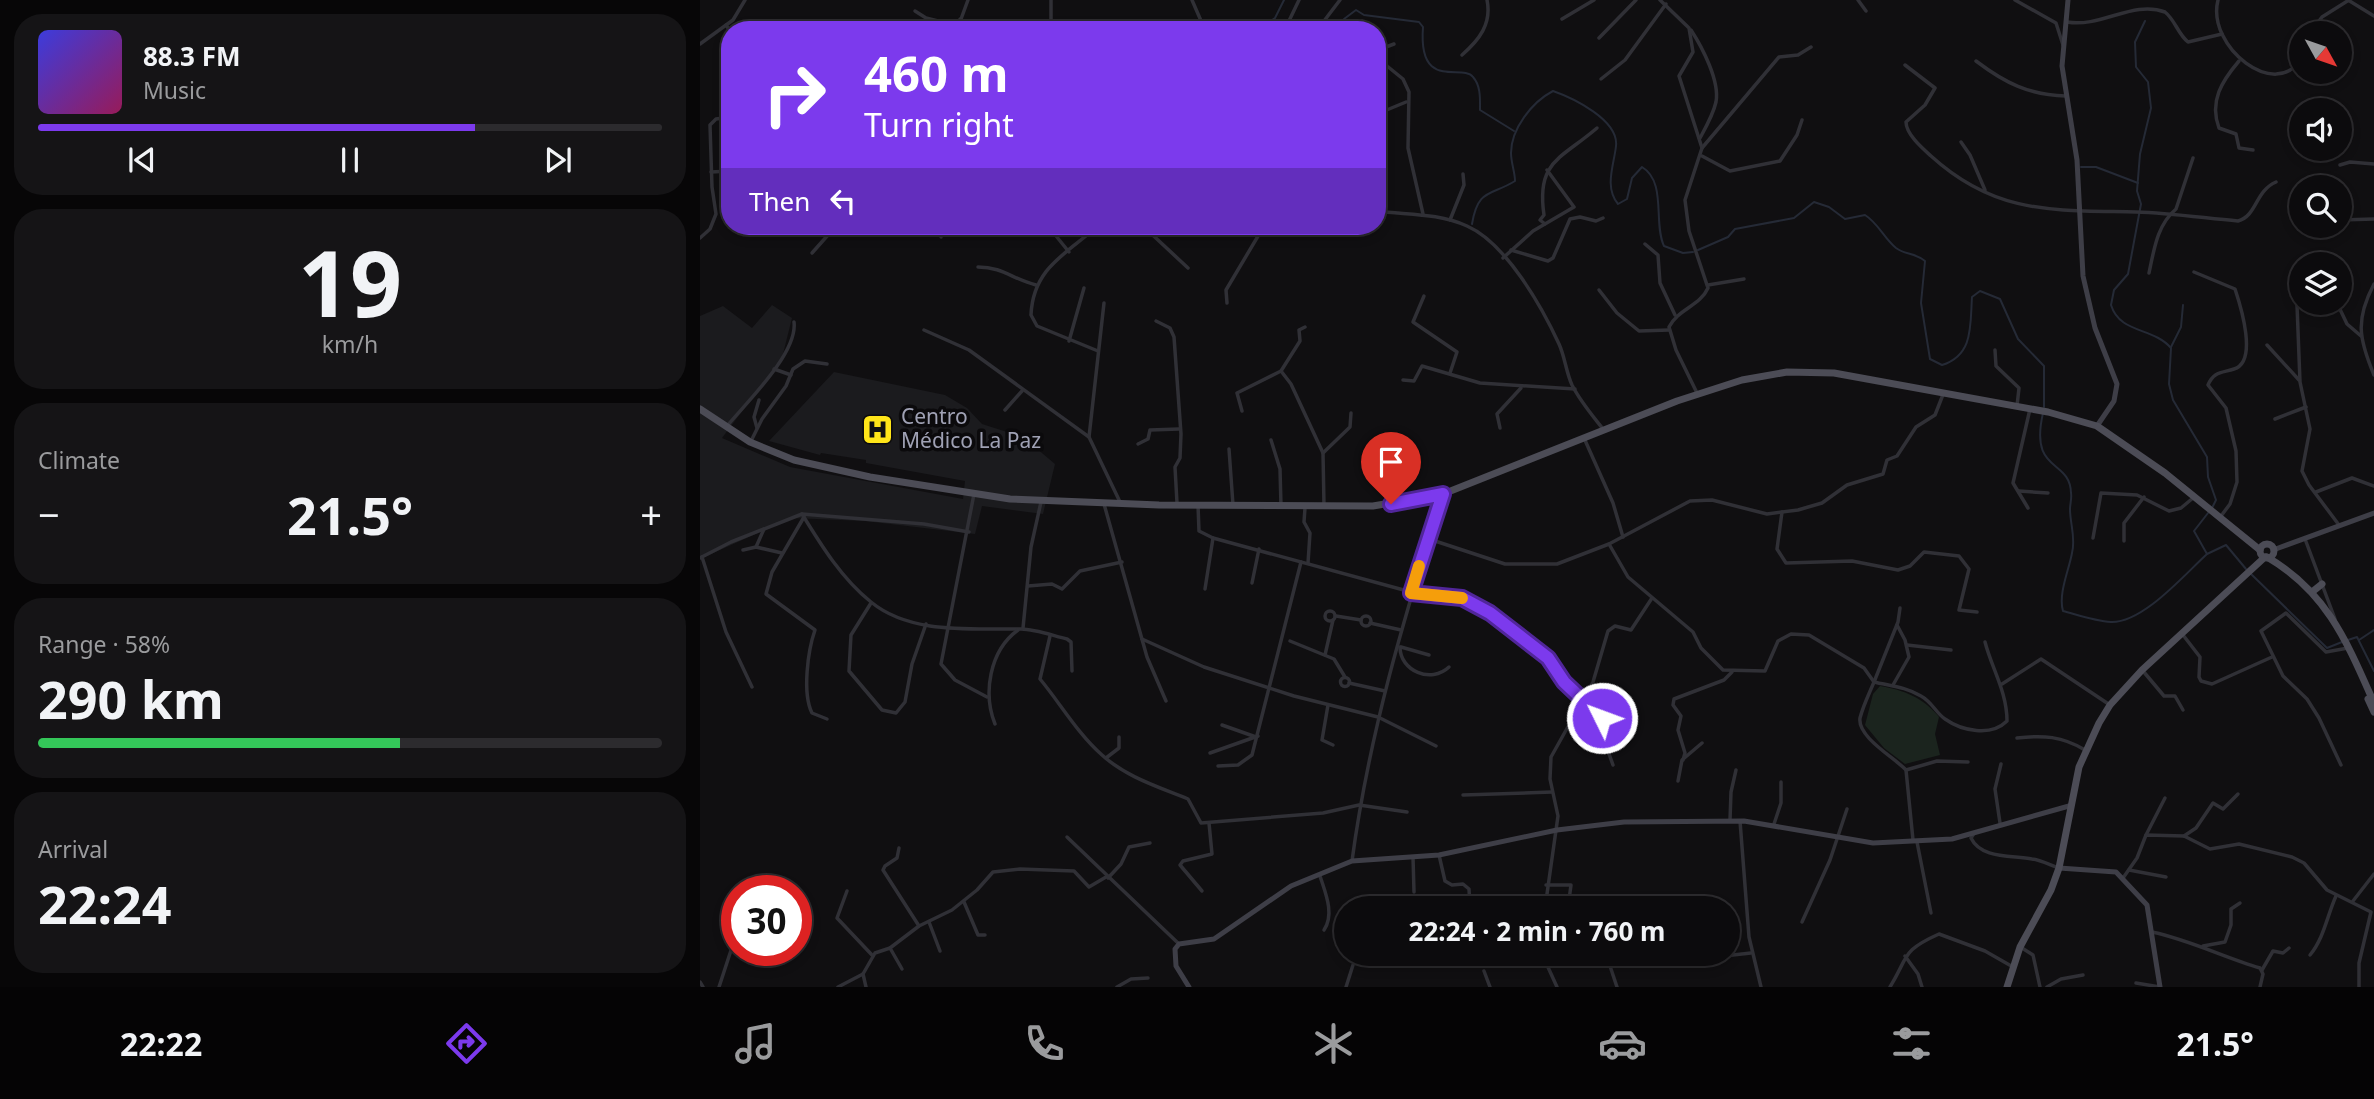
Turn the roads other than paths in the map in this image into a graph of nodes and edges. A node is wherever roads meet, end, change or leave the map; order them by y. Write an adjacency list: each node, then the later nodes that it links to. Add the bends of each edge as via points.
1 (745, 0): 22 (street)
2 (968, 0): 20 (street)
3 (1051, 0): 24 (street)
4 (1192, 0): 25 (street)
5 (1298, 0): 26 (street)
6 (1340, 0): 27 (street)
7 (1487, 0): 39 (street, via 1483,32)
8 (1594, 0): 21 (street)
9 (1636, 0): 33 (street)
10 (1661, 0): 16 (street)
11 (1858, 0): 18 (street)
12 (2015, 0): 36 (street, via 2056,23)
13 (2068, 0): 29 (street)
14 (2218, 0): 32 (street, via 2216,13)
15 (2348, 0): 19 (street); 28 (street)
16 (1666, 4): 30 (street); 45 (street, via 1625,60)
17 (915, 11): 23 (street)
18 (1866, 11)
19 (2374, 16)
20 (960, 19)
21 (1562, 19)
22 (731, 21)
23 (936, 21)
24 (1051, 21)
25 (1201, 21)
26 (1289, 21)
27 (1324, 21)
28 (2319, 21)
29 (2067, 22): 32 (street, via 2087,23 2134,4 2147,4 2165,12 2189,42); 36 (street)
30 (1689, 28): 52 (street, via 1693,52 1679,76); 52 (street, via 1712,75 1716,96)
31 (721, 29): 34 (street)
32 (2222, 34): 41 (street)
33 (1600, 38)
34 (700, 44)
35 (1394, 44): 37 (street)
36 (2064, 46): 46 (street)
37 (1386, 47)
38 (1811, 47): 54 (street, via 1798,55 1779,57)
39 (1462, 55)
40 (1976, 61): 46 (street, via 2010,85 2032,93)
41 (2239, 61): 44 (street, via 2278,74); 55 (street, via 2219,85 2215,108 2218,124 2236,134 2239,148)
42 (1386, 63): 47 (street, via 1404,79 1410,100)
43 (1905, 65): 65 (street, via 1935,88 1925,106 1906,122 1907,129 1958,179)
44 (2289, 70)
45 (1601, 79)
46 (2066, 96): 67 (street, via 2077,160)
47 (1406, 102): 48 (street); 68 (street, via 1408,148)
48 (1386, 110)
49 (721, 118): 62 (street, via 710,125)
50 (1802, 120): 56 (street, via 1780,162 1730,171)
51 (1597, 128): 60 (street)
52 (1700, 138): 54 (street)
53 (1961, 142): 65 (street)
54 (1702, 148): 56 (street)
55 (2253, 150)
56 (1702, 156): 93 (street, via 1685,204 1689,231)
57 (2193, 158): 69 (street, via 2178,203)
58 (2374, 164): 59 (street)
59 (2340, 165)
60 (1547, 170): 74 (street, via 1541,188 1541,220); 74 (street, via 1574,205)
61 (721, 171): 62 (street)
62 (711, 172): 80 (street, via 716,215)
63 (1463, 174): 72 (street, via 1464,185)
64 (2276, 182): 69 (street, via 2262,190 2245,219)
65 (1985, 190): 67 (street, via 2020,206)
66 (1386, 212): 68 (street)
67 (2078, 213): 69 (street); 134 (street, via 2088,303 2117,384 2114,401)
68 (1423, 214): 72 (street)
69 (2169, 215): 89 (street, via 2155,242)
70 (1603, 218): 82 (street, via 1570,219 1548,261)
71 (2374, 219): 73 (street)
72 (1450, 220): 85 (street, via 1479,233)
73 (2352, 220)
74 (1547, 224): 82 (street)
75 (828, 235): 84 (street)
76 (1055, 235): 83 (street)
77 (1088, 235): 83 (street)
78 (1153, 235): 87 (street)
79 (1258, 235): 98 (street, via 1226,290)
80 (700, 238)
81 (1645, 244): 101 (street, via 1658,255 1660,283)
82 (1511, 250): 85 (street)
83 (1069, 252): 92 (street, via 1047,268)
84 (811, 253)
85 (1503, 258): 121 (street, via 1543,313)
86 (978, 267): 92 (street, via 996,267)
87 (1188, 268)
88 (2194, 272): 166 (street, via 2235,289 2248,349 2241,365 2218,372 2208,384 2226,408 2236,451 2237,482 2230,504)
89 (2149, 273)
90 (1744, 279): 93 (street)
91 (2374, 284): 107 (street, via 2361,313)
92 (1036, 285): 108 (street, via 1032,321)
93 (1708, 285): 101 (street, via 1704,295)
94 (1084, 288): 108 (street)
95 (1599, 290): 106 (street, via 1639,331)
96 (1424, 296): 115 (street, via 1413,322 1457,352)
97 (1104, 303): 111 (street)
98 (1227, 303)
99 (2297, 315): 119 (street)
100 (2343, 315): 107 (street)
101 (1675, 316): 106 (street)
102 (1156, 321): 137 (street, via 1170,328 1174,337)
103 (794, 322): 113 (street, via 793,339)
104 (1305, 327): 114 (street, via 1299,330 1297,347)
105 (924, 330): 122 (street, via 969,350)
106 (1670, 330): 124 (street)
107 (2361, 337): 117 (street)
108 (1069, 341): 111 (street)
109 (2267, 345): 119 (street)
110 (1995, 350): 126 (street, via 1996,366 2019,388)
111 (1098, 351): 140 (street)
112 (827, 364): 116 (street, via 805,361)
113 (775, 369): 116 (street); 135 (street)
114 (1281, 371): 131 (street, via 1237,393); 146 (street)
115 (1450, 373): 118 (street, via 1422,366 1415,381); 120 (street, via 1480,383)
116 (791, 374): 138 (street)
117 (2374, 375)
118 (1403, 380)
119 (2300, 382): 127 (street)
120 (1521, 388): 121 (street); 136 (street, via 1497,414)
121 (1575, 390): 139 (street)
122 (1022, 391): 130 (street); 140 (street)
123 (1944, 392): 124 (main road, via 1856,375 1811,372 1765,375); 126 (main road); 165 (street, via 1935,415 1916,427 1897,456 1887,460 1884,474 1847,485 1822,503)
124 (1697, 393): 139 (main road)
125 (759, 400): 138 (street, via 754,417)
126 (2017, 407): 129 (main road)
127 (2306, 407): 133 (street); 149 (street, via 2310,429 2302,471)
128 (700, 409): 135 (main road)
129 (2030, 409): 134 (main road); 148 (street, via 2014,472 2013,483)
130 (1005, 410)
131 (1242, 411)
132 (1351, 413): 146 (street, via 1350,427)
133 (2275, 419)
134 (2097, 426): 153 (main road)
135 (726, 428): 143 (main road)
136 (1500, 428)
137 (1179, 429): 144 (street, via 1150,430 1148,439); 159 (street)
138 (758, 430): 143 (street)
139 (1603, 430): 141 (main road)
140 (1088, 437): 158 (street)
141 (1584, 438): 152 (main road); 172 (street)
142 (1271, 440): 162 (street, via 1280,469)
143 (750, 442): 151 (main road, via 813,466)
144 (1138, 444)
145 (1229, 449): 161 (street)
146 (1323, 453): 164 (street)
147 (2374, 486): 149 (street, via 2353,478)
148 (2019, 491): 150 (street); 155 (street, via 2028,508)
149 (2316, 492): 169 (street)
150 (2048, 493)
151 (974, 494): 156 (main road); 171 (street)
152 (1443, 494): 164 (main road, via 1391,504); 175 (street)
153 (2194, 496): 154 (street, via 2174,511); 166 (main road)
154 (2144, 497): 174 (street, via 2101,493); 177 (street, via 2124,523)
155 (2024, 500)
156 (1041, 502): 157 (main road); 190 (street)
157 (1104, 503): 158 (main road); 185 (street)
158 (1121, 504): 159 (main road)
159 (1177, 505): 160 (main road)
160 (1198, 505): 161 (main road); 173 (street, via 1199,531)
161 (1233, 505): 162 (main road)
162 (1282, 506): 163 (main road)
163 (1306, 506): 164 (main road); 187 (street)
164 (1324, 506)
165 (1782, 512): 172 (street, via 1767,513 1712,500 1690,501); 197 (street, via 1777,549 1786,563 1852,561 1898,570 1910,566 1924,552 1959,556 1969,569 1959,610)
166 (2214, 512): 182 (main road)
167 (803, 515): 170 (street); 171 (street); 183 (street); 195 (street, via 837,566)
168 (2372, 516): 169 (street)
169 (2340, 527): 176 (street)
170 (764, 529): 179 (street); 184 (street)
171 (969, 532): 201 (street)
172 (1623, 537): 178 (street)
173 (1213, 538): 180 (street); 191 (street)
174 (2093, 538)
175 (1429, 539): 178 (street, via 1513,565 1557,564); 193 (street)
176 (2305, 539): 182 (street); 189 (street)
177 (2124, 541)
178 (1609, 544): 194 (street, via 1624,572)
179 (756, 547): 181 (street); 183 (street)
180 (1259, 549): 186 (street); 188 (street)
181 (743, 550)
182 (2267, 551): 192 (main road); 204 (main road)
183 (782, 553): 237 (street, via 766,594 815,630 808,698 812,713)
184 (701, 557): 225 (street, via 726,632)
185 (1122, 562): 190 (street, via 1080,571 1062,589 1052,584); 206 (street)
186 (1301, 562): 187 (street); 226 (street)
187 (1308, 563): 193 (street)
188 (1252, 583)
189 (2322, 584): 192 (main road); 198 (street)
190 (1028, 586): 202 (street)
191 (1205, 589)
192 (2312, 592): 198 (main road)
193 (1411, 593): 203 (street); 230 (street, via 1462,598 1490,613 1548,658)
194 (1652, 598): 219 (street, via 1693,632 1723,670); 230 (street, via 1631,630 1615,626 1608,631 1593,682)
195 (871, 603): 199 (street); 199 (street, via 851,635 848,666 884,710 896,713 905,702)
196 (1900, 608): 200 (street)
197 (1977, 612)
198 (2335, 620): 210 (main road)
199 (926, 624): 201 (street)
200 (1897, 625): 209 (street); 221 (street)
201 (949, 628): 202 (street); 229 (street, via 941,664 955,680)
202 (1022, 629): 205 (street); 229 (street, via 999,653)
203 (1401, 630): 211 (street); 214 (street, via 1370,623 1368,617 1334,618)
204 (2182, 633): 215 (street, via 2200,657 2199,677 2206,683); 217 (main road)
205 (1050, 636): 218 (street, via 1070,641); 248 (street, via 1040,679)
206 (1142, 639): 226 (street, via 1204,667); 231 (street)
207 (1290, 641): 214 (street)
208 (1985, 642): 223 (street)
209 (1906, 645): 212 (street); 224 (street, via 1907,663)
210 (2347, 645): 215 (street, via 2326,652 2284,614 2261,631); 228 (main road); 234 (main road)
211 (1399, 647): 213 (street); 216 (street, via 1413,671 1436,674); 227 (street)
212 (1951, 650)
213 (1429, 654)
214 (1325, 655): 220 (street, via 1338,662)
215 (2272, 657): 253 (street, via 2283,676 2307,699)
216 (1449, 667)
217 (2141, 670): 233 (main road); 235 (street, via 2165,696 2175,696)
218 (1072, 671)
219 (1732, 672): 221 (street, via 1765,671 1778,641 1798,633 1864,667); 249 (street, via 1724,680 1674,699 1681,716 1678,730)
220 (1345, 677): 222 (street); 222 (street, via 1342,685)
221 (1874, 682): 224 (street); 256 (street, via 1861,726 1874,744)
222 (1349, 683): 227 (street)
223 (2002, 684): 224 (street, via 2007,721 1971,732 1945,719 1924,697); 233 (street, via 2043,659)
224 (1893, 685)
225 (752, 687)
226 (1268, 687): 232 (street); 240 (street)
227 (1385, 691): 236 (street)
228 (2371, 692): 234 (main road)
229 (988, 697): 238 (street)
230 (1582, 700): 252 (street, via 1610,728 1613,740 1608,755); 259 (street, via 1551,757)
231 (1166, 701)
232 (1328, 705): 236 (street); 244 (street, via 1322,740)
233 (2109, 705): 246 (main road)
234 (2373, 706)
235 (2183, 709)
236 (1378, 717): 245 (street); 263 (street)
237 (827, 719)
238 (995, 724)
239 (1222, 725): 240 (street)
240 (1257, 736): 247 (street); 254 (street, via 1246,762)
241 (1119, 737): 248 (street, via 1119,748)
242 (2017, 738): 246 (street, via 2064,738)
243 (1702, 743): 249 (street)
244 (1333, 745)
245 (1436, 746)
246 (2085, 750): 264 (main road)
247 (1210, 752)
248 (1106, 758): 269 (street, via 1153,787 1188,799 1200,822)
249 (1683, 760): 257 (street)
250 (1968, 762): 256 (street, via 1937,761)
251 (2001, 764): 270 (street, via 1995,789)
252 (1613, 765)
253 (2341, 765)
254 (1218, 766)
255 (1736, 770): 267 (street)
256 (1906, 770): 278 (street)
257 (1678, 781)
258 (1782, 782): 271 (street)
259 (1552, 792): 261 (street); 272 (street)
260 (2238, 794): 275 (street, via 2223,809 2213,803 2196,828)
261 (1463, 795)
262 (2165, 799): 274 (street)
263 (1360, 805): 266 (street); 269 (street, via 1323,813); 283 (street)
264 (2068, 806): 270 (street); 284 (main road)
265 (1847, 810): 277 (street)
266 (1407, 812)
267 (1730, 820): 268 (street); 272 (street, via 1624,822)
268 (1740, 821): 271 (street); 315 (street)
269 (1209, 823): 293 (street, via 1212,854 1180,865)
270 (2000, 823): 273 (street)
271 (1774, 824): 277 (street)
272 (1557, 830): 281 (street); 291 (street)
273 (1973, 835): 278 (street); 284 (street, via 1970,838 1980,850)
274 (2146, 835): 275 (street); 285 (street)
275 (2184, 836): 295 (street, via 2210,849 2239,844 2300,860)
276 (1067, 837): 289 (street)
277 (1839, 838): 278 (street, via 1873,843); 304 (street)
278 (1915, 840): 302 (street)
279 (1150, 843): 289 (street, via 1129,847 1122,864)
280 (899, 848): 305 (street, via 897,858 883,870)
281 (1439, 855): 282 (street); 296 (street, via 1445,880 1463,884)
282 (1413, 857): 283 (street); 294 (street)
283 (1352, 861): 286 (street)
284 (2059, 868): 290 (street, via 2116,872); 311 (main road)
285 (2129, 870): 288 (street); 290 (street)
286 (1319, 873): 306 (street, via 1329,909); 309 (street, via 1267,900 1214,939)
287 (2374, 874): 299 (street)
288 (2166, 877)
289 (1107, 878): 300 (street, via 1090,887 1074,871 1001,871 990,874); 309 (street)
290 (2123, 878): 307 (street, via 2145,900)
291 (1546, 885): 297 (street); 298 (street, via 1572,886)
292 (848, 891): 317 (street, via 837,918)
293 (1202, 891)
294 (1414, 892)
295 (2336, 895): 299 (street); 318 (street, via 2322,926 2321,941)
296 (1469, 896)
297 (1546, 896)
298 (1570, 896)
299 (2353, 901): 351 (street, via 2372,914 2359,963)
300 (964, 902): 303 (street); 308 (street, via 974,930)
301 (2239, 903): 310 (street, via 2231,909 2225,942)
302 (1931, 913)
303 (929, 922): 305 (street); 314 (street)
304 (1802, 922)
305 (919, 926): 312 (street)
306 (1324, 930)
307 (2152, 932): 310 (street); 349 (street)
308 (985, 935)
309 (1179, 944): 338 (street, via 1176,966)
310 (2203, 946): 326 (street)
311 (2020, 947): 324 (main road); 347 (street, via 2033,955)
312 (890, 948): 317 (street); 325 (street)
313 (2288, 948): 326 (street, via 2283,953 2273,951)
314 (940, 951)
315 (1751, 953): 316 (street); 343 (street)
316 (1740, 954)
317 (872, 955): 328 (street)
318 (2311, 955)
319 (1905, 956): 324 (street, via 1943,933); 344 (street); 345 (street, via 1919,974)
320 (726, 966): 334 (street)
321 (1353, 966): 339 (street)
322 (1547, 966): 341 (street)
323 (1610, 966): 342 (street)
324 (2013, 967): 346 (main road)
325 (902, 970)
326 (2262, 970): 350 (street)
327 (1484, 971): 340 (street)
328 (863, 974): 335 (street); 336 (street)
329 (2083, 975): 348 (street)
330 (1148, 978): 337 (street, via 1130,979)
331 (700, 982): 333 (street)
332 (2136, 983): 349 (street)
333 (702, 987)
334 (719, 987)
335 (838, 987)
336 (866, 987)
337 (1117, 987)
338 (1189, 987)
339 (1346, 987)
340 (1490, 987)
341 (1557, 987)
342 (1617, 987)
343 (1761, 987)
344 (1890, 987)
345 (1922, 987)
346 (2007, 987)
347 (2040, 987)
348 (2047, 987)
349 (2160, 987)
350 (2260, 987)
351 (2359, 987)

